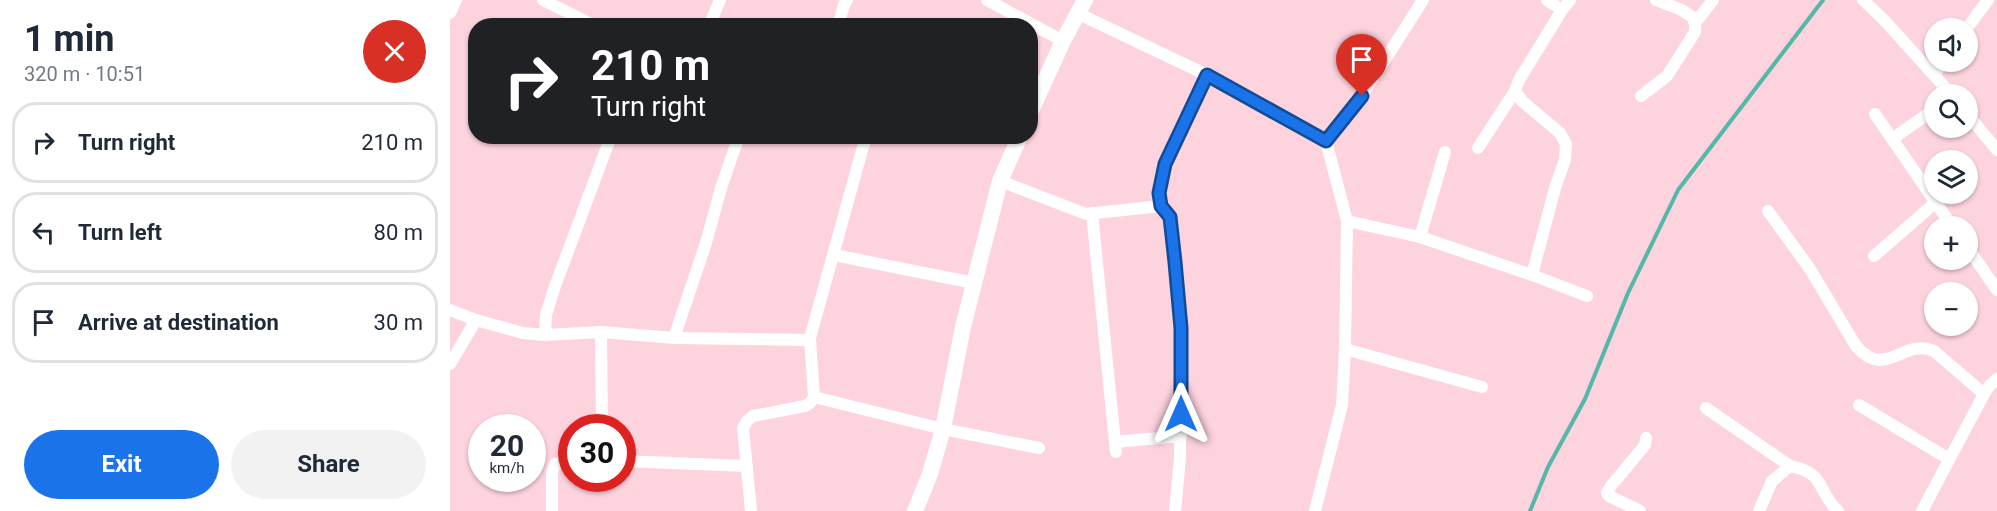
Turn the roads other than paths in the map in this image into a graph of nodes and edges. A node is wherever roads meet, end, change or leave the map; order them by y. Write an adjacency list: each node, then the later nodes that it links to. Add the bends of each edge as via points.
1 (456, 0): 14 (street)
2 (543, 0): 15 (street)
3 (720, 0): 16 (street)
4 (847, 0): 17 (street)
5 (987, 0): 18 (street)
6 (1424, 0): 34 (street, via 1362,96)
7 (1547, 0): 12 (street)
8 (1656, 0): 20 (street, via 1682,10)
9 (1713, 0): 20 (street)
10 (1863, 0): 25 (street)
11 (1988, 0): 19 (street)
12 (1566, 5): 27 (street)
13 (1081, 7): 22 (street); 24 (street)
14 (450, 13)
15 (579, 18)
16 (713, 18)
17 (840, 18)
18 (1021, 18)
19 (1974, 18)
20 (1695, 23): 29 (street, via 1695,32 1667,76)
21 (1038, 27): 22 (street)
22 (1063, 40): 28 (street)
23 (1936, 72): 25 (street)
24 (1207, 75): 34 (street); 45 (street, via 1165,164 1159,193)
25 (1934, 75): 26 (street)
26 (1942, 84)
27 (1515, 91): 39 (street); 53 (street, via 1560,133 1566,144 1565,160)
28 (1038, 92)
29 (1641, 96)
30 (1875, 114): 33 (street)
31 (1924, 117): 33 (street)
32 (1978, 127): 40 (street)
33 (1892, 139): 43 (street)
34 (1326, 141): 48 (street)
35 (608, 144): 60 (street, via 554,289)
36 (736, 144): 61 (street)
37 (864, 144): 50 (street)
38 (1017, 144): 42 (street)
39 (1478, 148)
40 (1997, 150)
41 (1445, 152): 49 (street)
42 (1000, 182): 47 (street, via 1077,212); 54 (street)
43 (1924, 186)
44 (1933, 204): 51 (street)
45 (1161, 206): 47 (street); 73 (street, via 1170,217 1181,328)
46 (1768, 212): 67 (street, via 1810,269 1864,355 1882,360 1928,348)
47 (1092, 213): 73 (street, via 1116,447)
48 (1347, 221): 49 (street); 63 (street)
49 (1420, 237): 53 (street)
50 (834, 255): 54 (street); 62 (street)
51 (1874, 256)
52 (1978, 262): 55 (street)
53 (1532, 275): 56 (street)
54 (974, 283): 72 (street)
55 (1997, 290)
56 (1587, 296)
57 (450, 310): 58 (street)
58 (476, 320): 60 (street); 64 (street)
59 (601, 332): 60 (street); 61 (street); 71 (street)
60 (545, 335)
61 (674, 338): 62 (street)
62 (810, 340): 68 (street)
63 (1346, 350): 66 (street); 85 (street, via 1342,405)
64 (450, 364)
65 (1997, 380): 67 (street)
66 (1482, 387)
67 (1984, 394): 76 (street)
68 (814, 397): 72 (street); 79 (street, via 805,406 763,413 747,421 743,428)
69 (1859, 405): 76 (street)
70 (1706, 408): 80 (street)
71 (602, 414)
72 (943, 429): 75 (street); 83 (street)
73 (1180, 436): 84 (street)
74 (1646, 438): 86 (street, via 1645,445 1608,493)
75 (1039, 448)
76 (1949, 459): 89 (street)
77 (636, 462): 79 (street)
78 (558, 463): 81 (street, via 552,473)
79 (746, 466): 82 (street)
80 (1790, 466): 87 (street, via 1772,481); 88 (street, via 1816,477)
81 (552, 511)
82 (751, 511)
83 (915, 511)
84 (1175, 511)
85 (1317, 511)
86 (1640, 511)
87 (1759, 511)
88 (1839, 511)
89 (1922, 511)

